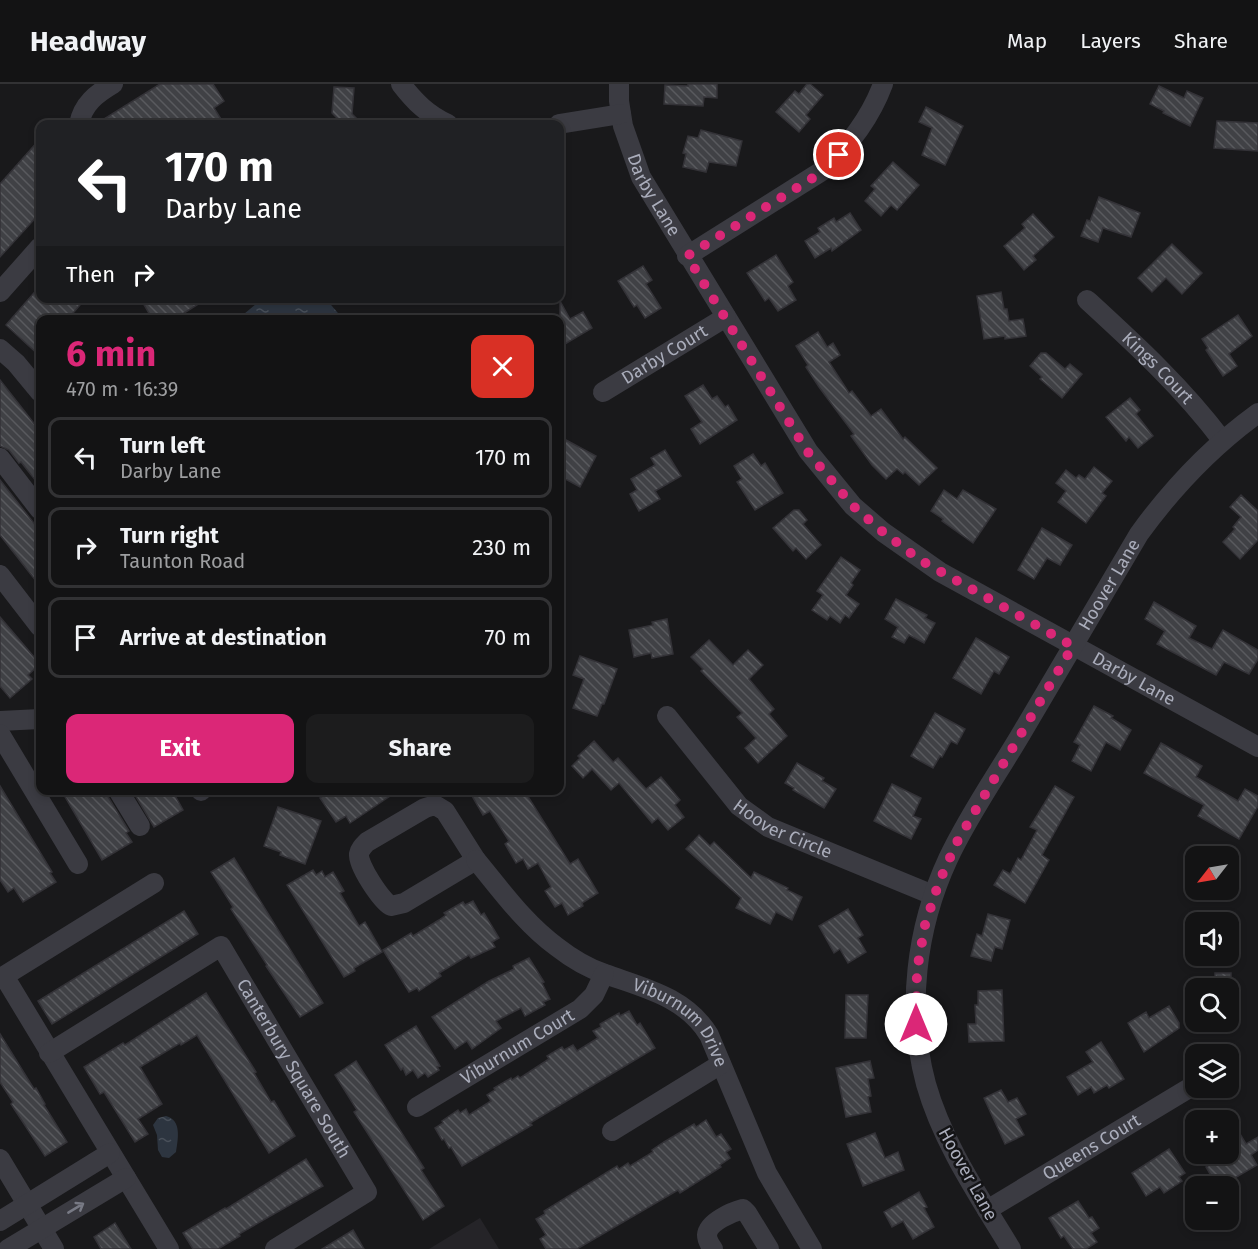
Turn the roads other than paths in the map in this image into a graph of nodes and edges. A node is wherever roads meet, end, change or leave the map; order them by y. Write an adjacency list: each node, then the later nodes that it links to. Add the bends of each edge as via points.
1 (113, 84): 6 (street, via 92,98)
2 (401, 84): 7 (street, via 424,110)
3 (619, 84): 5 (street, Darby Lane)
4 (883, 84): 10 (street, via 859,130 822,171)
5 (621, 114): 8 (street); 10 (street, Darby Lane, via 641,177)
6 (80, 120)
7 (441, 120)
8 (564, 123)
9 (36, 252): 11 (street)
10 (687, 256): 13 (street, Darby Lane)
11 (0, 292)
12 (1087, 300): 18 (street, Kings Court, via 1185,393)
13 (726, 317): 16 (street, Darby Court); 23 (street, Darby Lane, via 807,451 853,506 920,560)
14 (0, 349): 15 (street)
15 (36, 387)
16 (603, 392)
17 (1258, 412): 18 (street, Hoover Lane)
18 (1222, 440): 23 (street, Hoover Lane, via 1149,521)
19 (0, 458): 20 (street)
20 (36, 505)
21 (0, 575): 22 (street)
22 (36, 622)
23 (1073, 646): 28 (street, Darby Lane); 36 (street, Hoover Lane, via 958,840)
24 (667, 716): 36 (street, Hoover Circle, via 739,806 768,827)
25 (36, 719): 26 (street)
26 (0, 721)
27 (0, 734): 29 (street)
28 (1258, 747)
29 (36, 794)
30 (37, 795): 34 (street)
31 (121, 795): 32 (street)
32 (140, 826)
33 (476, 860): 33 (street, Viburnum Drive, via 445,811 435,805 367,843 359,855 381,898 394,906); 37 (street, Viburnum Drive, via 534,927 557,947)
34 (78, 864)
35 (154, 884): 38 (street, via 4,976)
36 (933, 895): 47 (street, Hoover Lane, via 916,978 920,1055 945,1136)
37 (604, 974): 39 (street, Viburnum Drive, via 659,993 685,1007 705,1029); 41 (street, Viburnum Court, via 594,995 580,1009)
38 (49, 1053): 43 (street); 53 (street, Canterbury Square South, via 221,946 367,1192)
39 (721, 1064): 42 (street); 56 (street, Viburnum Drive, via 767,1173)
40 (1185, 1091): 47 (street, Queens Court)
41 (417, 1107)
42 (612, 1131)
43 (110, 1153): 45 (street); 46 (street)
44 (0, 1159): 46 (street)
45 (126, 1178): 49 (street, one-way to 45); 52 (street)
46 (27, 1205): 48 (street); 49 (street)
47 (987, 1210): 57 (street, Hoover Lane)
48 (0, 1221)
49 (42, 1229): 50 (street); 51 (street)
50 (8, 1249)
51 (54, 1249)
52 (169, 1249)
53 (275, 1249)
54 (713, 1249): 55 (street, via 707,1233 712,1225 743,1209)
55 (769, 1249)
56 (812, 1249)
57 (1011, 1249)

